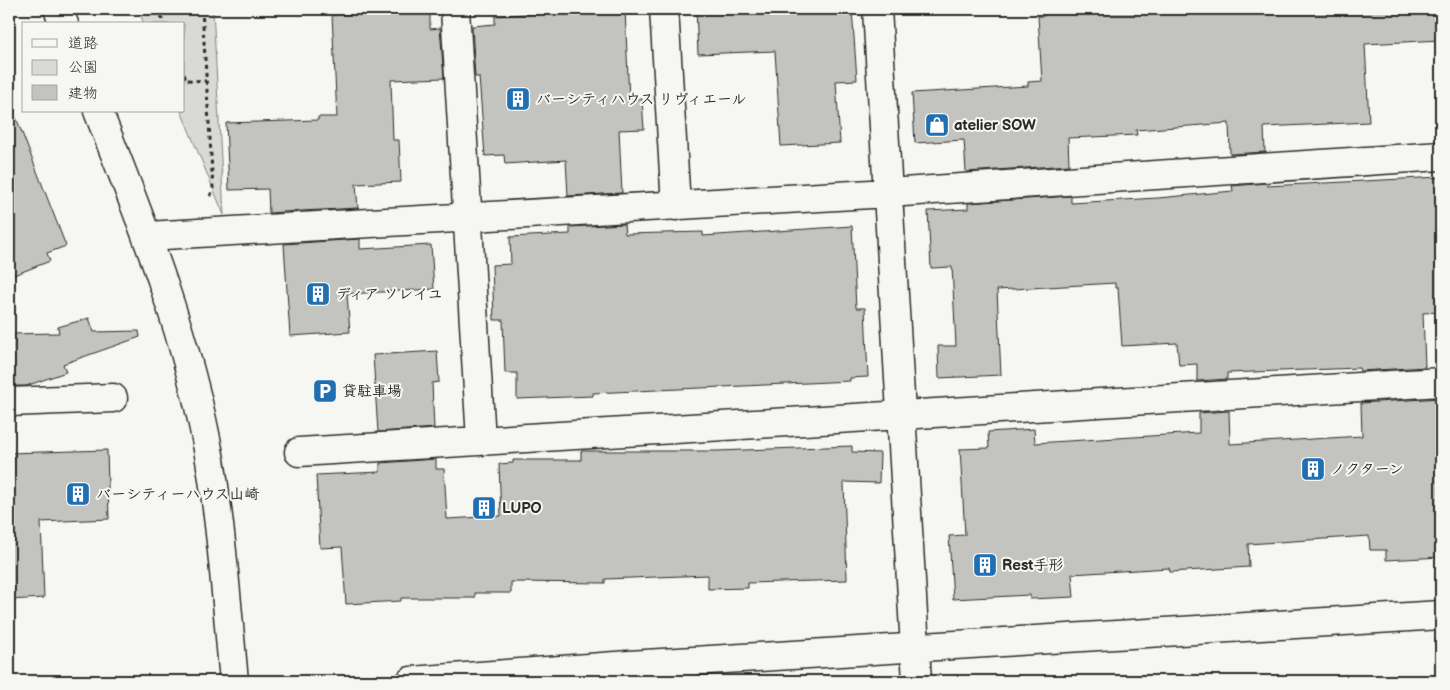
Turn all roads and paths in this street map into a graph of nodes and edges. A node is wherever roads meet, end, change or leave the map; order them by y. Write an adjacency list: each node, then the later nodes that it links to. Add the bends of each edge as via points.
1 (58, 9): 7 (street)
2 (158, 9): 8 (path)
3 (202, 9): 10 (path)
4 (455, 9): 16 (street)
5 (664, 9): 15 (street)
6 (877, 9): 13 (street)
7 (63, 22)
8 (163, 22)
9 (185, 77): 10 (path, via 186,80)
10 (206, 81): 14 (path, via 213,188)
11 (98, 112): 17 (street)
12 (1441, 156): 13 (street)
13 (888, 193): 15 (street); 21 (street)
14 (208, 203)
15 (676, 206): 16 (street)
16 (467, 218): 17 (street); 22 (street)
17 (147, 236): 26 (street, via 174,320 210,459)
18 (1441, 382): 21 (street)
19 (113, 398): 20 (street)
20 (9, 402)
21 (900, 416): 22 (street); 25 (street)
22 (481, 440): 23 (street)
23 (299, 452)
24 (1441, 615): 25 (street)
25 (915, 648): 27 (street); 28 (street)
26 (234, 681)
27 (411, 681)
28 (917, 681)

